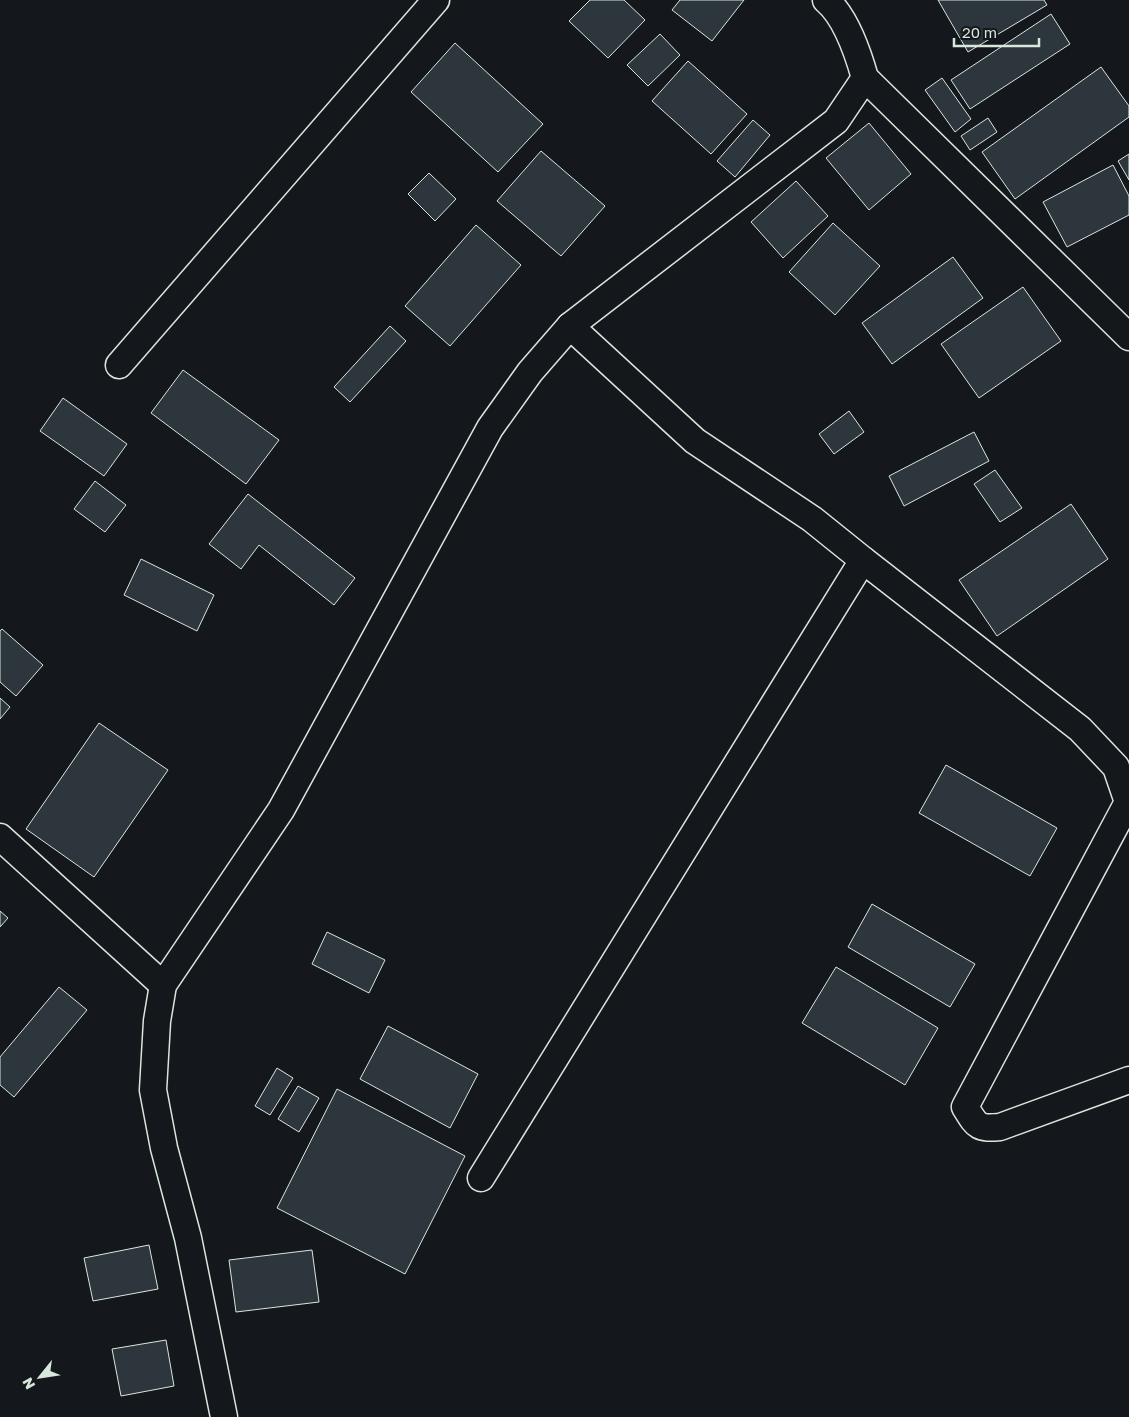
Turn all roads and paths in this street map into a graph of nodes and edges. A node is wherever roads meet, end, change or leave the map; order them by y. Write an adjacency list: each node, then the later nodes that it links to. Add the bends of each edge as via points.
1 (436, 0): 6 (street)
2 (826, 0): 3 (street, via 836,9)
3 (865, 78): 4 (street, via 836,121); 5 (street)
4 (570, 326): 7 (street, via 695,440 812,519); 9 (street, via 530,372 490,428 281,810)
5 (1129, 337)
6 (119, 365)
7 (863, 560): 10 (street, via 1080,729 1116,767 1128,802 965,1107 975,1124 984,1128 1000,1127); 11 (street)
8 (0, 837): 9 (street)
9 (163, 985): 12 (street, via 157,1022 154,1090)
10 (1129, 1080)
11 (481, 1178)
12 (224, 1417)

